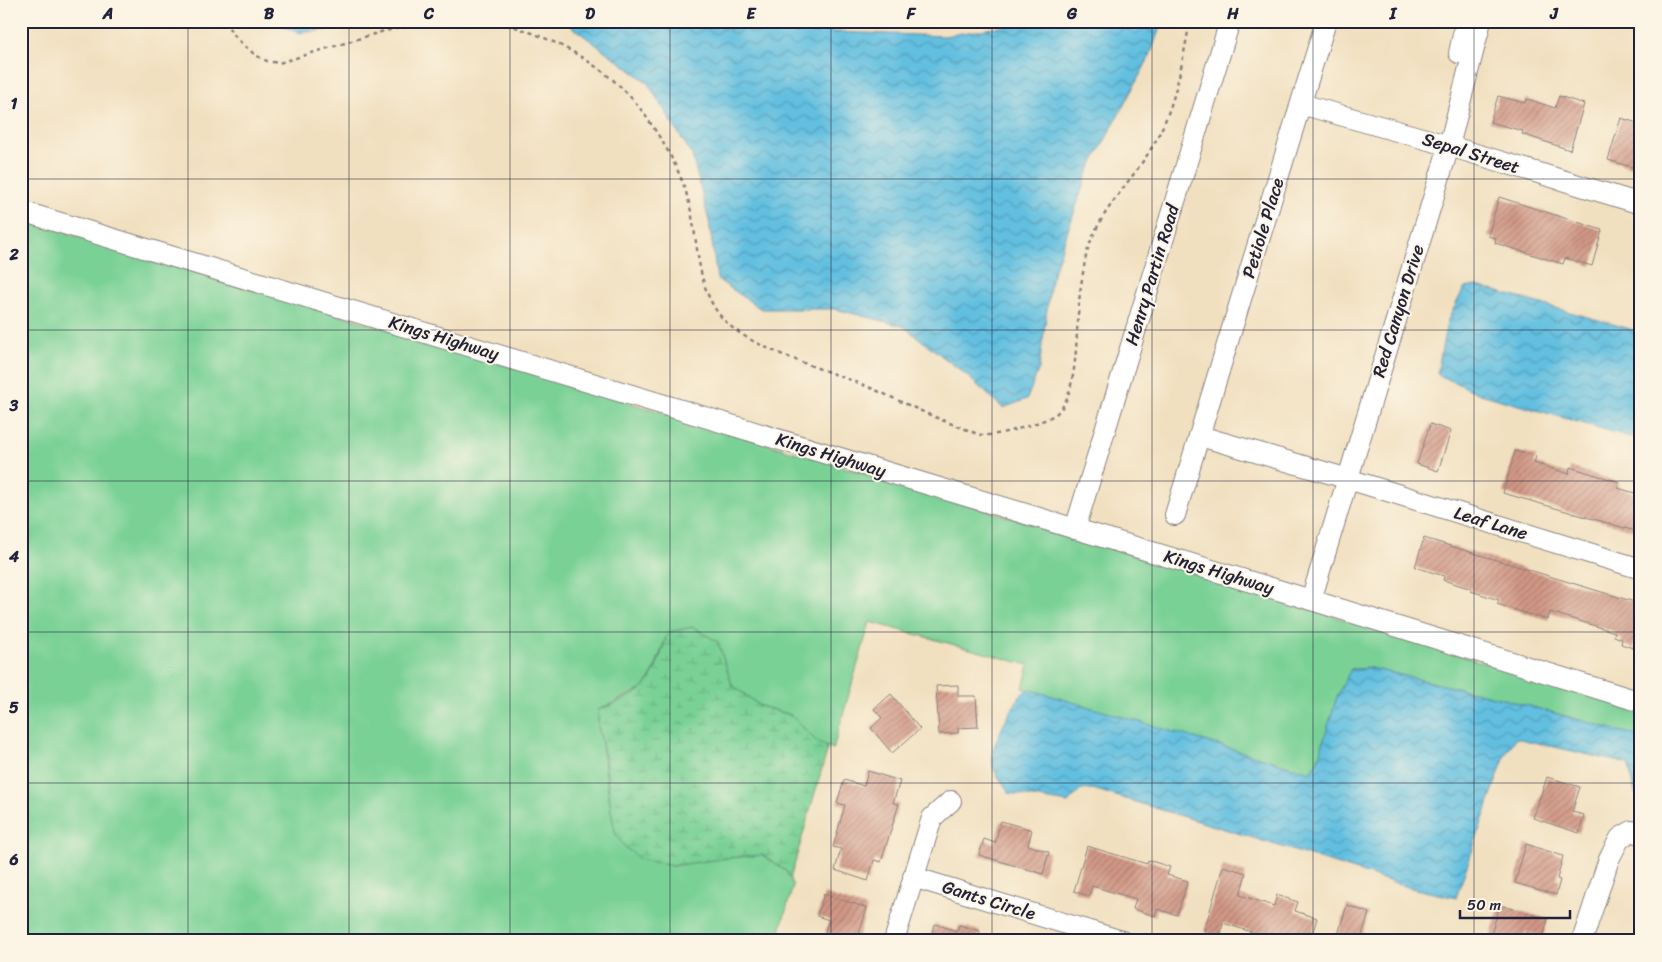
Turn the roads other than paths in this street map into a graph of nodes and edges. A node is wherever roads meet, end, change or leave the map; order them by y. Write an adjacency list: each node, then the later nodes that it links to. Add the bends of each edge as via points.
1 (1230, 21): 12 (street, Henry Partin Road)
2 (1326, 21): 5 (street, Petiole Place)
3 (1466, 21): 6 (street, Red Canyon Drive)
4 (1481, 21): 6 (street, Red Canyon Drive)
5 (1301, 104): 6 (street, Sepal Street); 9 (street, Petiole Place)
6 (1442, 144): 7 (street, Sepal Street); 10 (street, Red Canyon Drive)
7 (1641, 204)
8 (21, 211): 12 (street, Kings Highway)
9 (1200, 436): 10 (street); 11 (street, Petiole Place)
10 (1341, 476): 13 (street, Leaf Lane); 14 (street, Red Canyon Drive)
11 (1175, 515)
12 (1075, 529): 14 (street, Kings Highway)
13 (1641, 569)
14 (1304, 598): 15 (street, Kings Highway)
15 (1641, 702)
16 (951, 801): 18 (street, via 932,818)
17 (1641, 834): 21 (street, via 1632,831 1620,838)
18 (913, 877): 19 (street); 20 (street, Gants Circle)
19 (894, 941)
20 (1122, 941)
21 (1582, 941)

